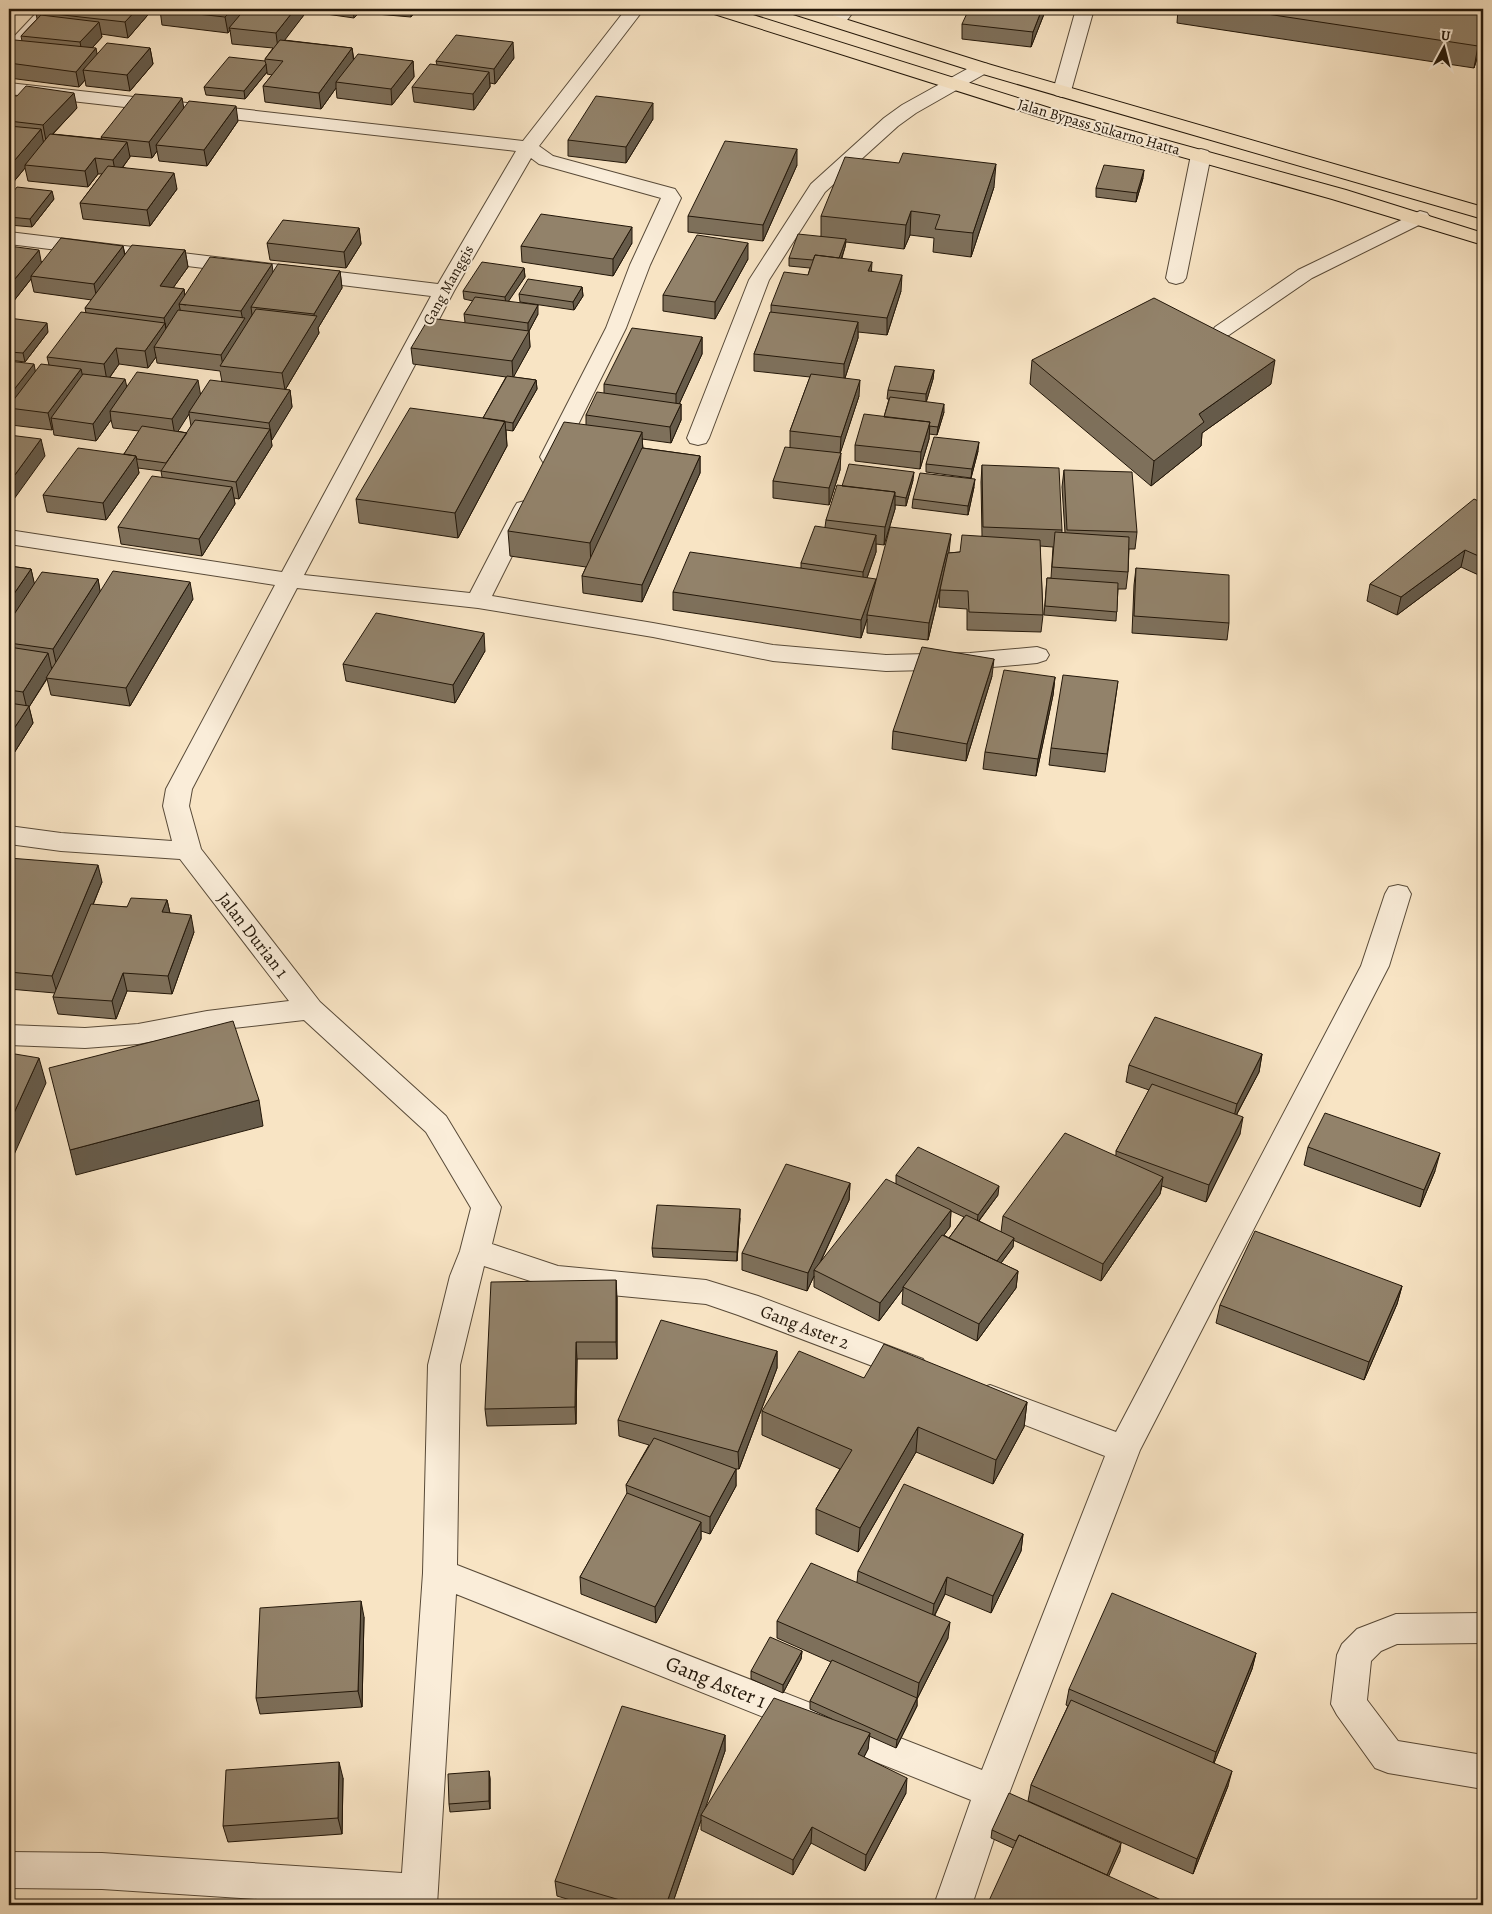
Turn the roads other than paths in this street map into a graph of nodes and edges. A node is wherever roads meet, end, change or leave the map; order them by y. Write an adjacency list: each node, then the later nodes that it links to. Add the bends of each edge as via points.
1 (50, 9): 8 (street)
2 (635, 9): 14 (street, Gang Manggis)
3 (717, 9): 9 (highway, Jalan Bypass Sukarno Hatta)
4 (796, 9): 6 (highway, Jalan Bypass Sukarno Hatta)
5 (1086, 9): 13 (street)
6 (841, 15): 7 (highway, Jalan Bypass Sukarno Hatta)
7 (905, 43): 9 (highway); 10 (highway, Jalan Bypass Sukarno Hatta)
8 (9, 52)
9 (879, 61): 11 (highway, Jalan Bypass Sukarno Hatta)
10 (982, 68): 11 (street); 13 (highway, Jalan Bypass Sukarno Hatta)
11 (952, 84): 15 (highway, Jalan Bypass Sukarno Hatta); 23 (street, via 892,122 818,188 758,280)
12 (9, 88): 14 (street)
13 (1062, 91): 16 (highway, Jalan Bypass Sukarno Hatta)
14 (528, 147): 21 (street, Gang Manggis); 26 (street, via 546,160 661,190 671,198 616,328)
15 (1201, 156): 17 (highway, Jalan Bypass Sukarno Hatta); 20 (street)
16 (1483, 213)
17 (1420, 217): 19 (highway, Jalan Bypass Sukarno Hatta); 22 (street, via 1305,274)
18 (9, 238): 21 (street)
19 (1483, 239)
20 (1176, 278)
21 (444, 291): 25 (street, Gang Manggis)
22 (1222, 331)
23 (698, 438)
24 (9, 537): 25 (street)
25 (289, 580): 26 (street); 29 (street, Jalan Durian 1, via 179,789 176,806)
26 (478, 601): 27 (street, via 773,653 830,659 886,663)
27 (1037, 655)
28 (9, 835): 29 (street)
29 (188, 851): 31 (street, Jalan Durian 1)
30 (1398, 894): 34 (street, via 1375,966)
31 (310, 1009): 32 (street, via 207,1021 138,1034 85,1038); 33 (street, Jalan Durian 1, via 436,1124 486,1207)
32 (9, 1035)
33 (475, 1251): 34 (street, Gang Aster 2, via 558,1278 706,1292); 35 (street, Jalan Durian 1, via 465,1276 444,1365)
34 (1124, 1449): 38 (street)
35 (440, 1573): 38 (street, Gang Aster 1); 40 (street, Jalan Durian 1)
36 (1483, 1628): 37 (street, via 1396,1629 1369,1640 1354,1655 1349,1704 1388,1756)
37 (1483, 1772)
38 (992, 1791): 41 (street)
39 (9, 1870): 40 (street, via 102,1871)
40 (419, 1899)
41 (953, 1905)

